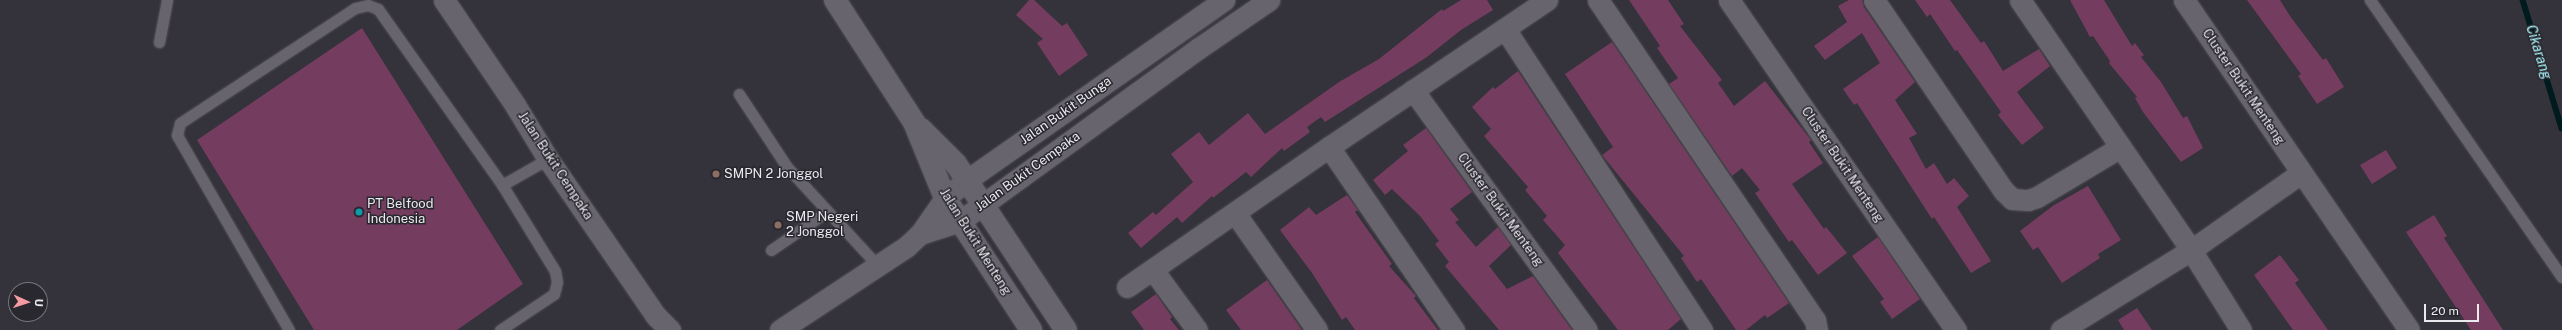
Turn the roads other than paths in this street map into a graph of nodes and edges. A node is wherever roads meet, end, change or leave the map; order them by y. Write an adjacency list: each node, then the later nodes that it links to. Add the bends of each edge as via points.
1 (168, 0): 15 (lane)
2 (444, 0): 22 (street, Jalan Bukit Cempaka, via 516,105)
3 (835, 0): 19 (street)
4 (1224, 0): 13 (street, Jalan Bukit Bunga)
5 (1270, 0): 16 (street, Jalan Bukit Cempaka)
6 (1547, 0): 14 (street)
7 (1598, 0): 49 (street, via 1815,320)
8 (1729, 0): 50 (street, Cluster Bukit Menteng)
9 (1874, 0): 21 (street, via 2004,191 2012,199 2028,200 2037,197)
10 (2020, 0): 21 (street)
11 (2184, 0): 23 (street, Cluster Bukit Menteng)
12 (2370, 0): 36 (lane)
13 (1184, 27): 16 (street); 24 (street, Jalan Bukit Bunga)
14 (1505, 29): 17 (street); 48 (street)
15 (159, 42)
16 (1199, 48): 27 (street, Jalan Bukit Cempaka)
17 (1413, 90): 20 (street); 47 (street, Cluster Bukit Menteng)
18 (738, 94): 28 (lane, via 787,167)
19 (914, 122): 24 (street, Jalan Bukit Menteng, via 956,164); 26 (street, Jalan Bukit Menteng)
20 (1328, 147): 29 (street); 46 (street)
21 (2119, 148): 33 (street)
22 (548, 159): 25 (lane); 40 (street, Jalan Bukit Cempaka, via 656,316)
23 (2301, 173): 33 (street); 53 (street, Cluster Bukit Menteng)
24 (967, 180): 26 (street, Jalan Bukit Bunga); 27 (street, Jalan Bukit Menteng)
25 (502, 185): 38 (lane, via 378,9 368,5 355,8 180,123 177,135); 39 (lane, via 555,271 557,282 554,294)
26 (946, 198): 30 (street, Jalan Bukit Menteng); 31 (street, Jalan Bukit Bunga)
27 (982, 204): 30 (street, Jalan Bukit Cempaka); 43 (street, Jalan Bukit Menteng)
28 (826, 212): 32 (lane); 34 (lane)
29 (1235, 213): 35 (street); 45 (street)
30 (960, 221): 31 (street, Jalan Bukit Cempaka); 42 (street, Jalan Bukit Menteng)
31 (920, 234): 34 (street, Jalan Bukit Cempaka)
32 (770, 250)
33 (2191, 250): 51 (street); 52 (street)
34 (878, 266): 41 (street, Jalan Bukit Cempaka)
35 (1153, 270): 37 (street); 44 (street)
36 (2562, 277)
37 (1127, 287)
38 (289, 330)
39 (500, 330)
40 (670, 330)
41 (780, 330)
42 (1031, 330)
43 (1066, 330)
44 (1197, 330)
45 (1318, 330)
46 (1454, 330)
47 (1587, 330)
48 (1702, 330)
49 (1817, 330)
50 (1956, 330)
51 (2061, 330)
52 (2241, 330)
53 (2409, 330)

